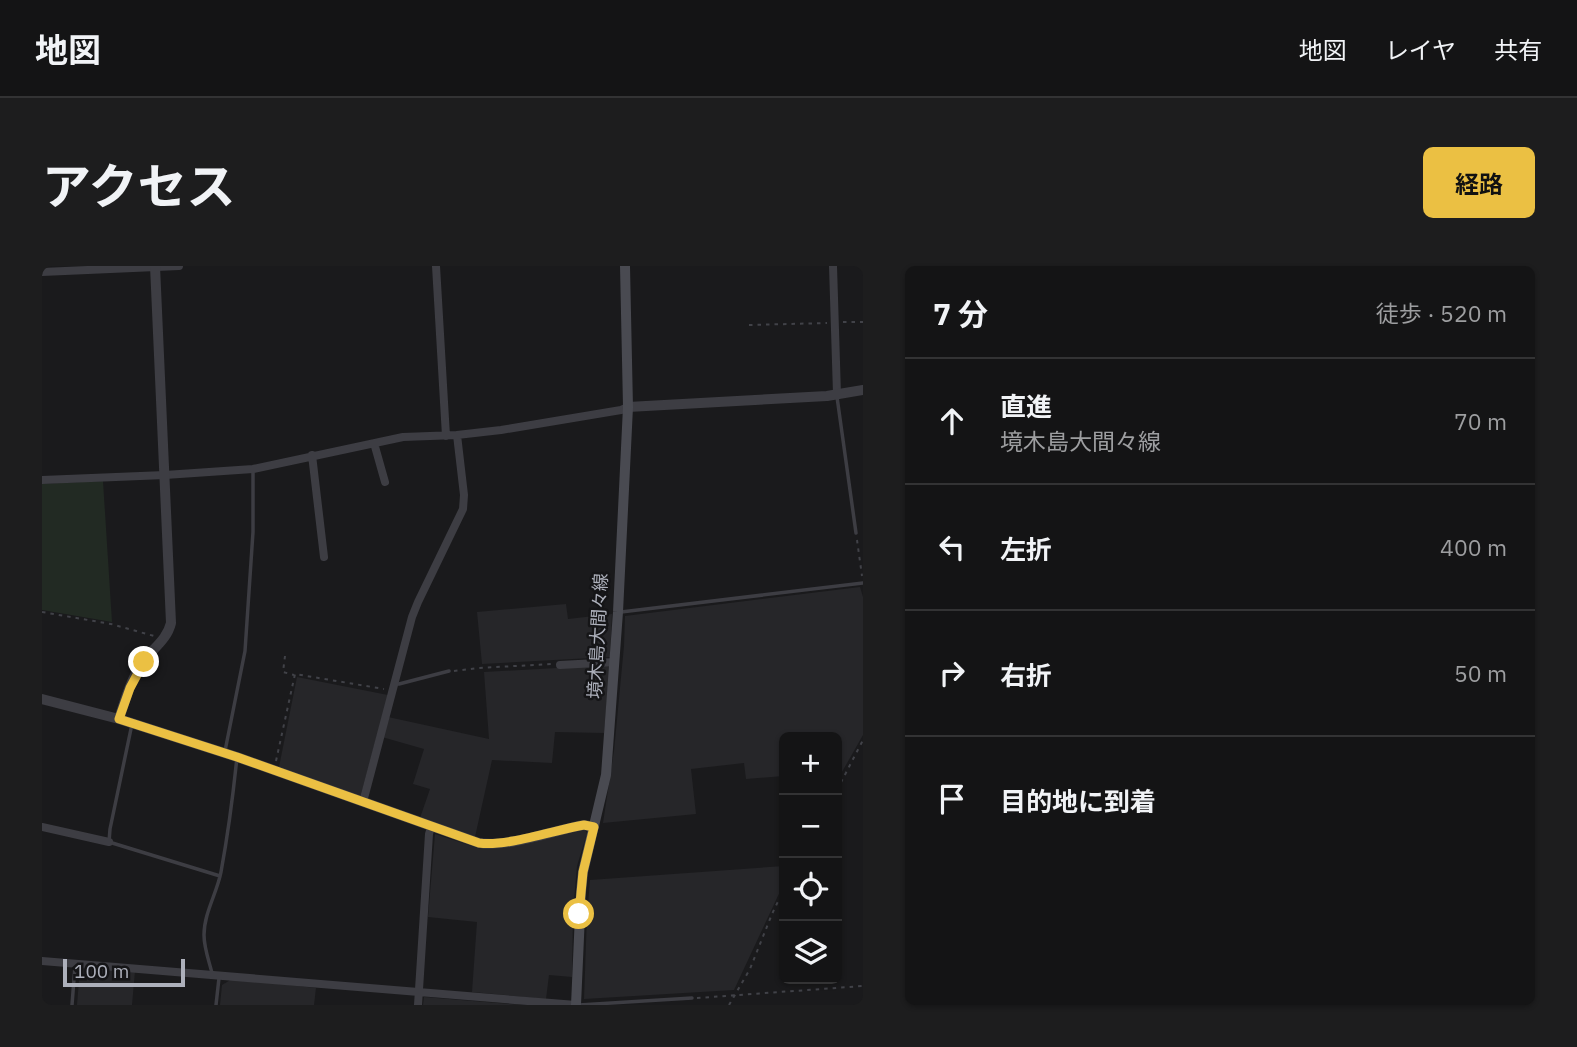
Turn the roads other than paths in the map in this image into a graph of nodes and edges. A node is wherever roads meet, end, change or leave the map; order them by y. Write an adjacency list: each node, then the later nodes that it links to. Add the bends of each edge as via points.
1 (155, 266): 2 (street); 6 (street); 15 (street)
2 (179, 266)
3 (436, 266): 11 (street)
4 (625, 266): 9 (main road, 境木島大間々線)
5 (833, 266): 8 (street)
6 (42, 272)
7 (863, 390): 8 (street)
8 (837, 394): 9 (street); 18 (lane)
9 (628, 407): 10 (street); 21 (main road, 境木島大間々線)
10 (457, 435): 11 (street); 25 (street, via 463,509 418,602)
11 (446, 436): 12 (street)
12 (374, 443): 13 (street); 17 (street)
13 (312, 455): 14 (street); 19 (street)
14 (253, 469): 15 (street); 29 (lane, via 245,651)
15 (165, 475): 16 (street); 27 (street, via 172,623 137,672)
16 (42, 480)
17 (385, 482)
18 (856, 533)
19 (324, 557)
20 (863, 583): 21 (lane)
21 (618, 612): 22 (main road, 境木島大間々線)
22 (615, 662): 23 (street); 34 (main road, 境木島大間々線, via 606,775)
23 (560, 665)
24 (449, 671): 25 (lane)
25 (393, 687): 31 (street)
26 (42, 699): 27 (street)
27 (119, 719): 28 (street)
28 (132, 723): 29 (street); 35 (lane)
29 (225, 753): 30 (street)
30 (237, 757): 31 (street); 36 (lane)
31 (363, 802): 33 (street)
32 (42, 827): 35 (street)
33 (431, 827): 34 (street, via 486,844 584,825); 40 (street)
34 (594, 827): 45 (main road, 境木島大間々線, via 583,872)
35 (109, 842): 36 (lane)
36 (220, 876): 39 (lane, via 204,933)
37 (42, 961): 38 (street)
38 (76, 964): 39 (street); 42 (lane)
39 (216, 975): 40 (street); 43 (lane)
40 (420, 992): 44 (street); 45 (street)
41 (692, 998): 45 (lane)
42 (72, 1005)
43 (216, 1005)
44 (418, 1005)
45 (576, 1005)

